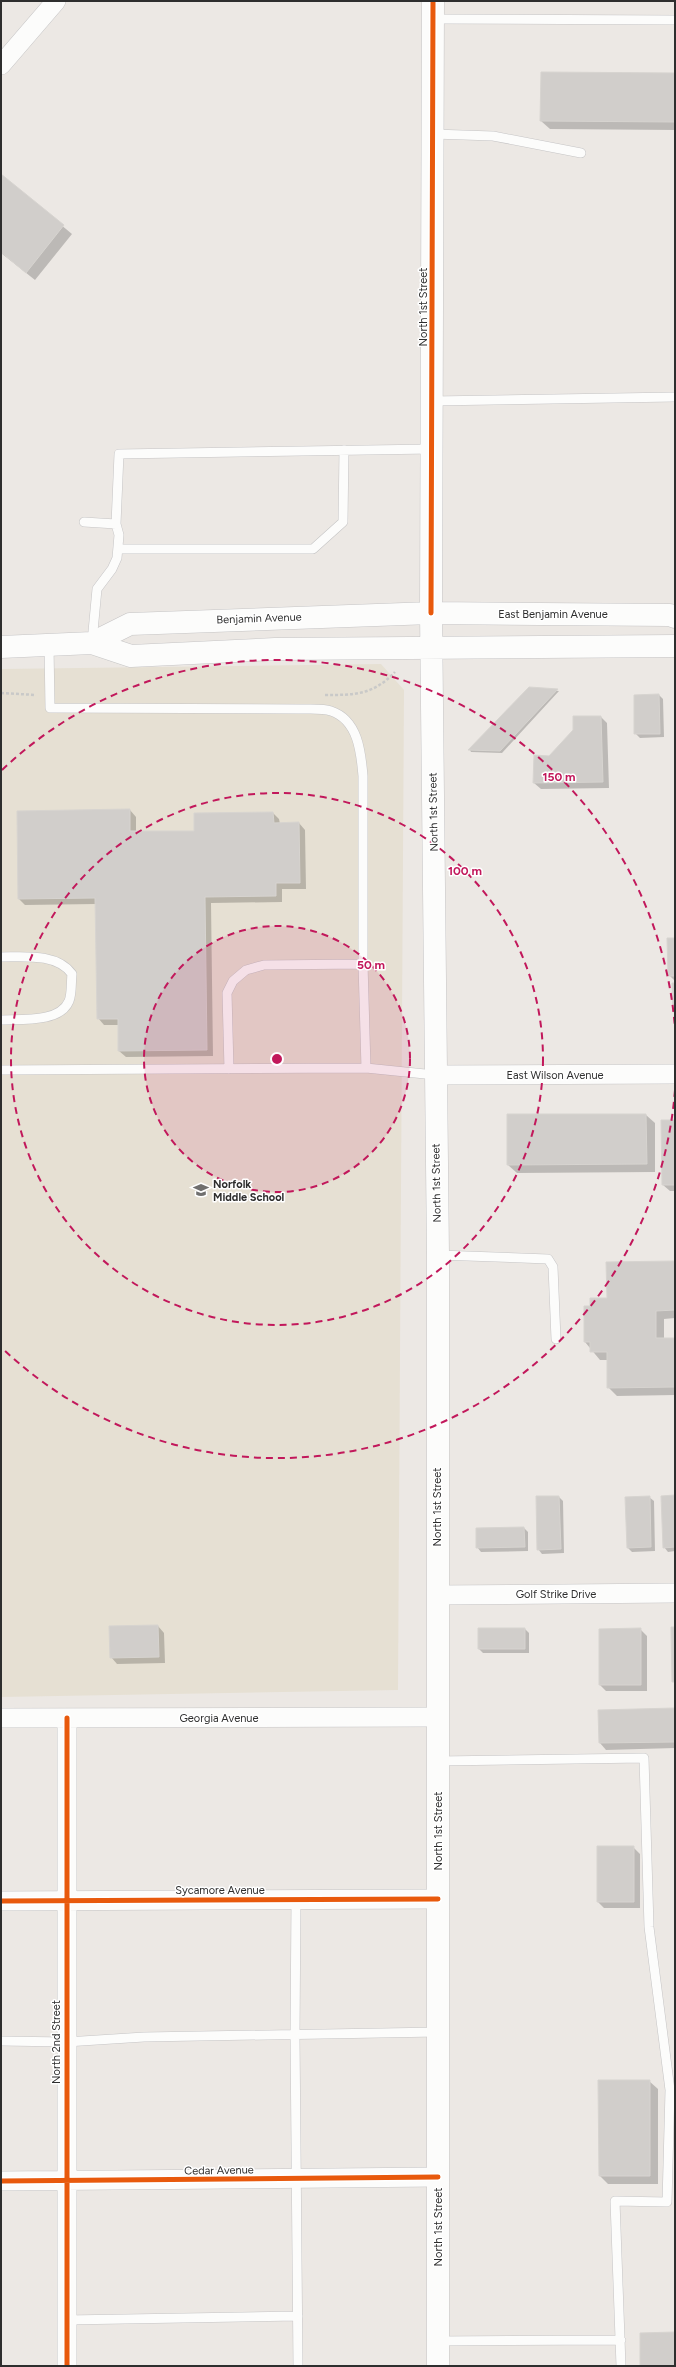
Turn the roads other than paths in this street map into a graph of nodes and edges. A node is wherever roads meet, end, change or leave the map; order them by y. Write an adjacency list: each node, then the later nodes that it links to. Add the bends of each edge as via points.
1 (56, 1): 4 (street)
2 (433, 10): 3 (lane); 5 (main road, North 1st Street)
3 (675, 20)
4 (1, 65)
5 (433, 134): 6 (lane, via 492,136); 8 (main road, North 1st Street)
6 (581, 153)
7 (675, 398): 8 (lane)
8 (433, 401): 9 (main road, North 1st Street)
9 (432, 449): 10 (lane); 14 (main road, North 1st Street)
10 (344, 450): 12 (lane, via 119,454); 13 (lane, via 343,522 313,549)
11 (84, 522): 12 (lane)
12 (116, 524): 13 (lane, via 119,536)
13 (118, 549): 16 (lane, via 112,569 97,590)
14 (431, 613): 15 (main road, East Benjamin Avenue); 16 (main road, Benjamin Avenue, via 130,624); 20 (main road, North 1st Street)
15 (675, 617)
16 (92, 643): 17 (main road, Benjamin Avenue); 20 (main road, Benjamin Avenue, via 131,656 275,649)
17 (49, 645): 19 (main road, Benjamin Avenue); 22 (lane, via 50,708 300,709 330,710 346,717 360,748 363,776)
18 (675, 646): 20 (main road)
19 (1, 647)
20 (431, 647): 28 (main road, North 1st Street)
21 (1, 957): 23 (lane, via 50,959 66,967 72,974 70,1001 62,1012 52,1016)
22 (363, 964): 24 (lane); 25 (lane, via 264,966 246,970 233,980 227,993)
23 (1, 1020)
24 (366, 1068): 25 (lane); 28 (lane)
25 (228, 1069): 26 (lane)
26 (1, 1070)
27 (675, 1074): 28 (street, East Wilson Avenue)
28 (435, 1075): 29 (main road, North 1st Street)
29 (438, 1255): 30 (lane, via 548,1259 553,1266); 32 (main road, North 1st Street)
30 (556, 1338)
31 (675, 1593): 32 (street, Golf Strike Drive)
32 (437, 1595): 33 (main road, North 1st Street)
33 (438, 1717): 35 (street, Georgia Avenue); 36 (main road, North 1st Street)
34 (1, 1718): 35 (street, Georgia Avenue)
35 (67, 1718): 39 (street, North 2nd Street)
36 (438, 1761): 38 (main road, North 1st Street); 51 (lane, via 644,1758 649,1927 670,2090 666,2202 616,2201)
37 (296, 1899): 38 (street, Sycamore Avenue); 39 (street, Sycamore Avenue); 42 (lane)
38 (438, 1899): 41 (main road, North 1st Street)
39 (66, 1900): 40 (street, Sycamore Avenue); 44 (street, North 2nd Street)
40 (1, 1901)
41 (438, 2032): 42 (lane); 45 (main road, North 1st Street)
42 (295, 2036): 44 (lane); 46 (lane)
43 (1, 2041): 44 (lane)
44 (66, 2042): 48 (street, North 2nd Street)
45 (438, 2177): 46 (street, Cedar Avenue); 52 (main road, North 1st Street)
46 (296, 2179): 48 (street, Cedar Avenue); 49 (lane)
47 (1, 2181): 48 (street, Cedar Avenue)
48 (67, 2182): 50 (street, North 2nd Street)
49 (298, 2316): 50 (lane); 54 (lane)
50 (67, 2320): 53 (street, North 2nd Street)
51 (620, 2340): 52 (lane); 56 (lane)
52 (438, 2341): 55 (main road, North 1st Street)
53 (67, 2366)
54 (298, 2366)
55 (438, 2366)
56 (621, 2366)

